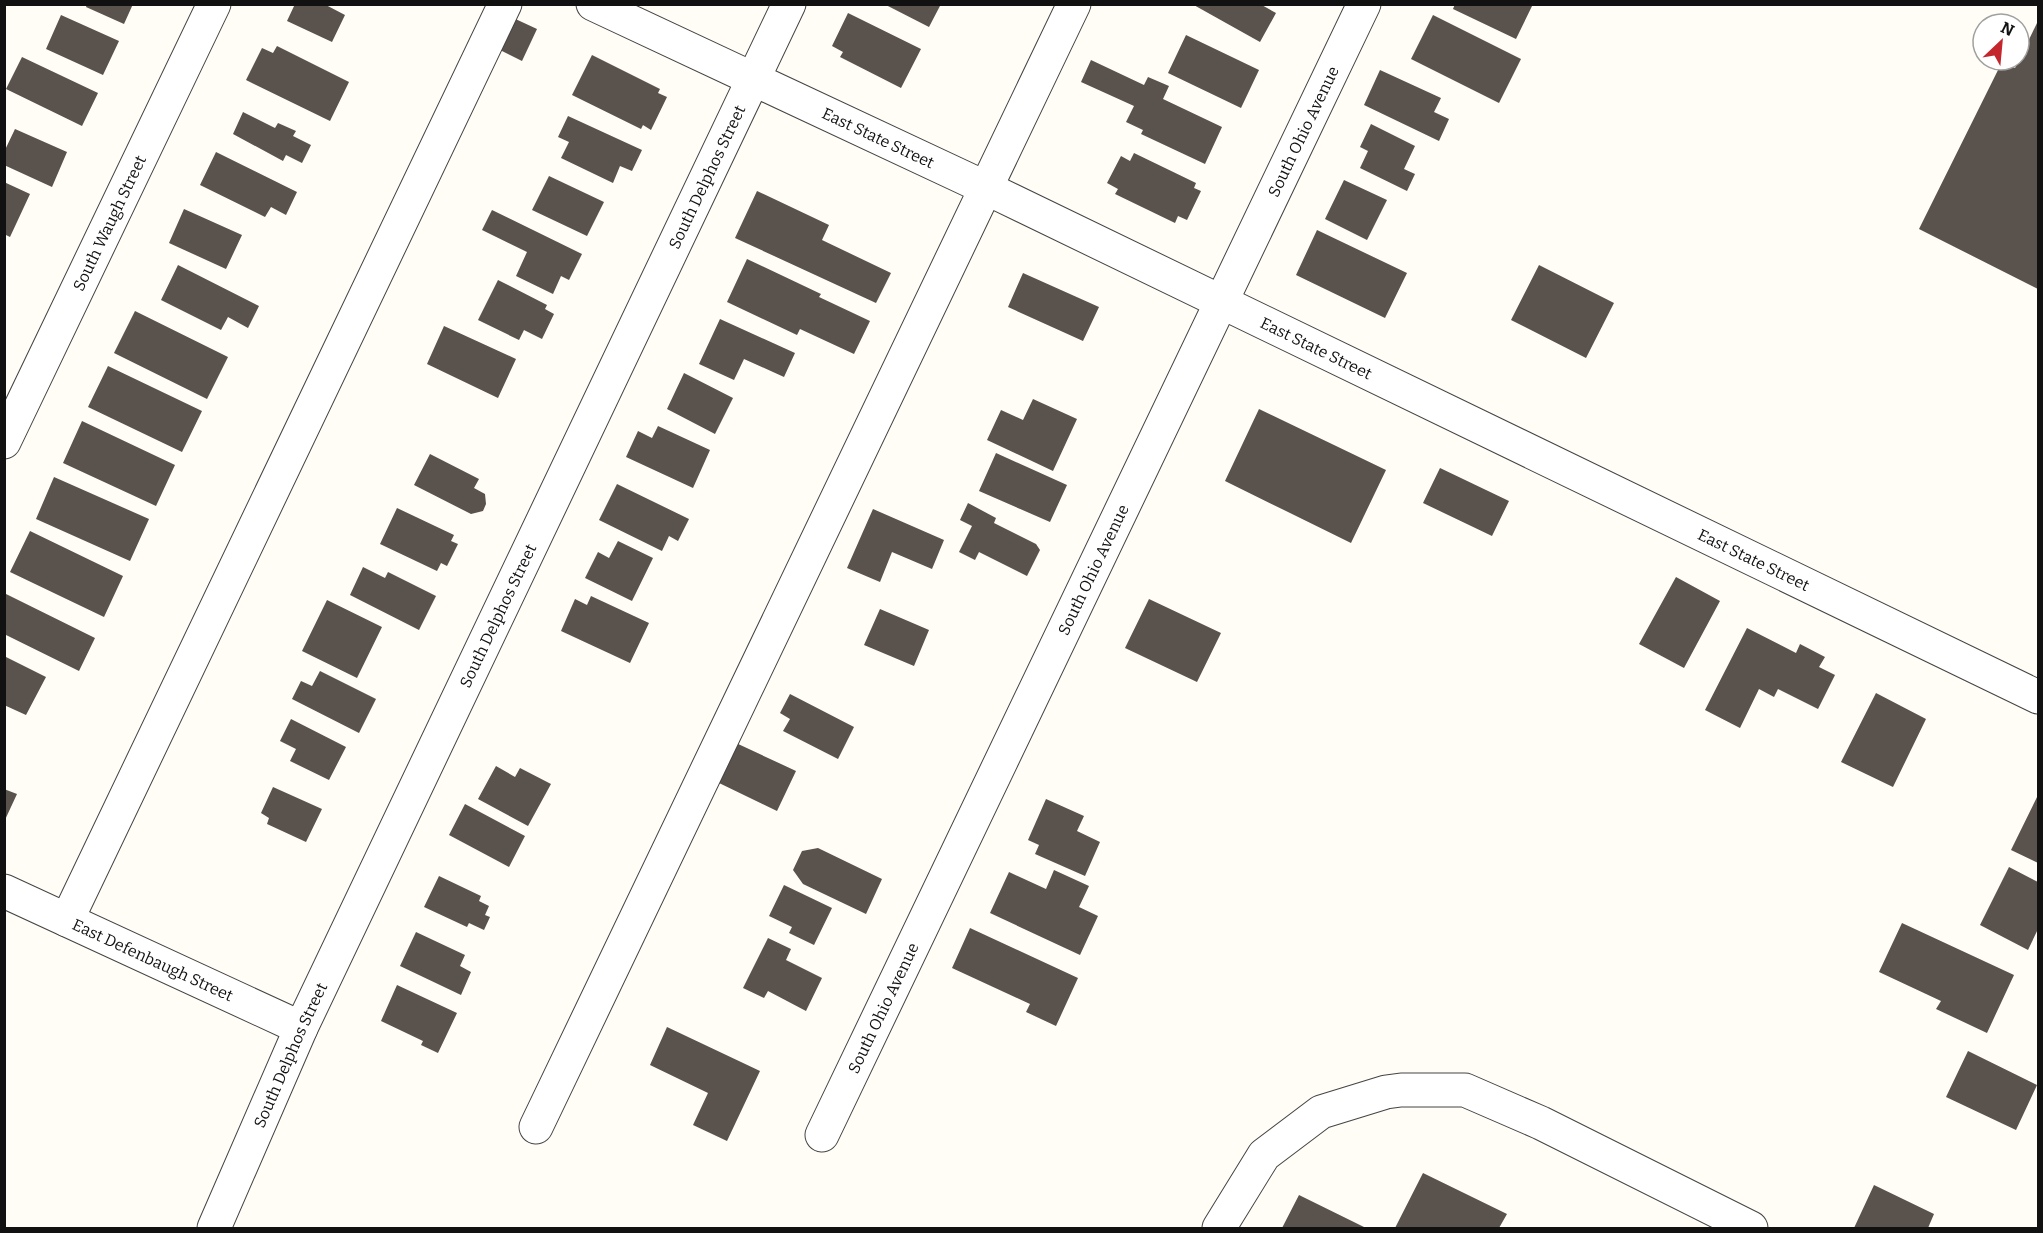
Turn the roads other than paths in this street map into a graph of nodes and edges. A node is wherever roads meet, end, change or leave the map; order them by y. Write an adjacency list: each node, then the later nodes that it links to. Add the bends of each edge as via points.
1 (214, 4): 10 (street, South Waugh Street)
2 (505, 4): 13 (street)
3 (593, 4): 7 (street, East State Street)
4 (789, 4): 7 (street, South Delphos Street)
5 (1074, 4): 8 (street)
6 (1364, 4): 9 (street, South Ohio Avenue)
7 (753, 79): 8 (street, East State Street); 14 (street, South Delphos Street)
8 (986, 188): 9 (street, East State Street); 15 (street)
9 (1222, 302): 11 (street, East State Street); 16 (street, South Ohio Avenue)
10 (4, 442)
11 (2038, 697)
12 (4, 891): 13 (street, East Defenbaugh Street)
13 (67, 920): 14 (street, East Defenbaugh Street)
14 (301, 1028): 17 (street, South Delphos Street)
15 (536, 1127)
16 (822, 1135)
17 (214, 1228)
18 (1220, 1228): 19 (street, via 1264,1155 1322,1112 1401,1090 1465,1090)
19 (1751, 1228)

